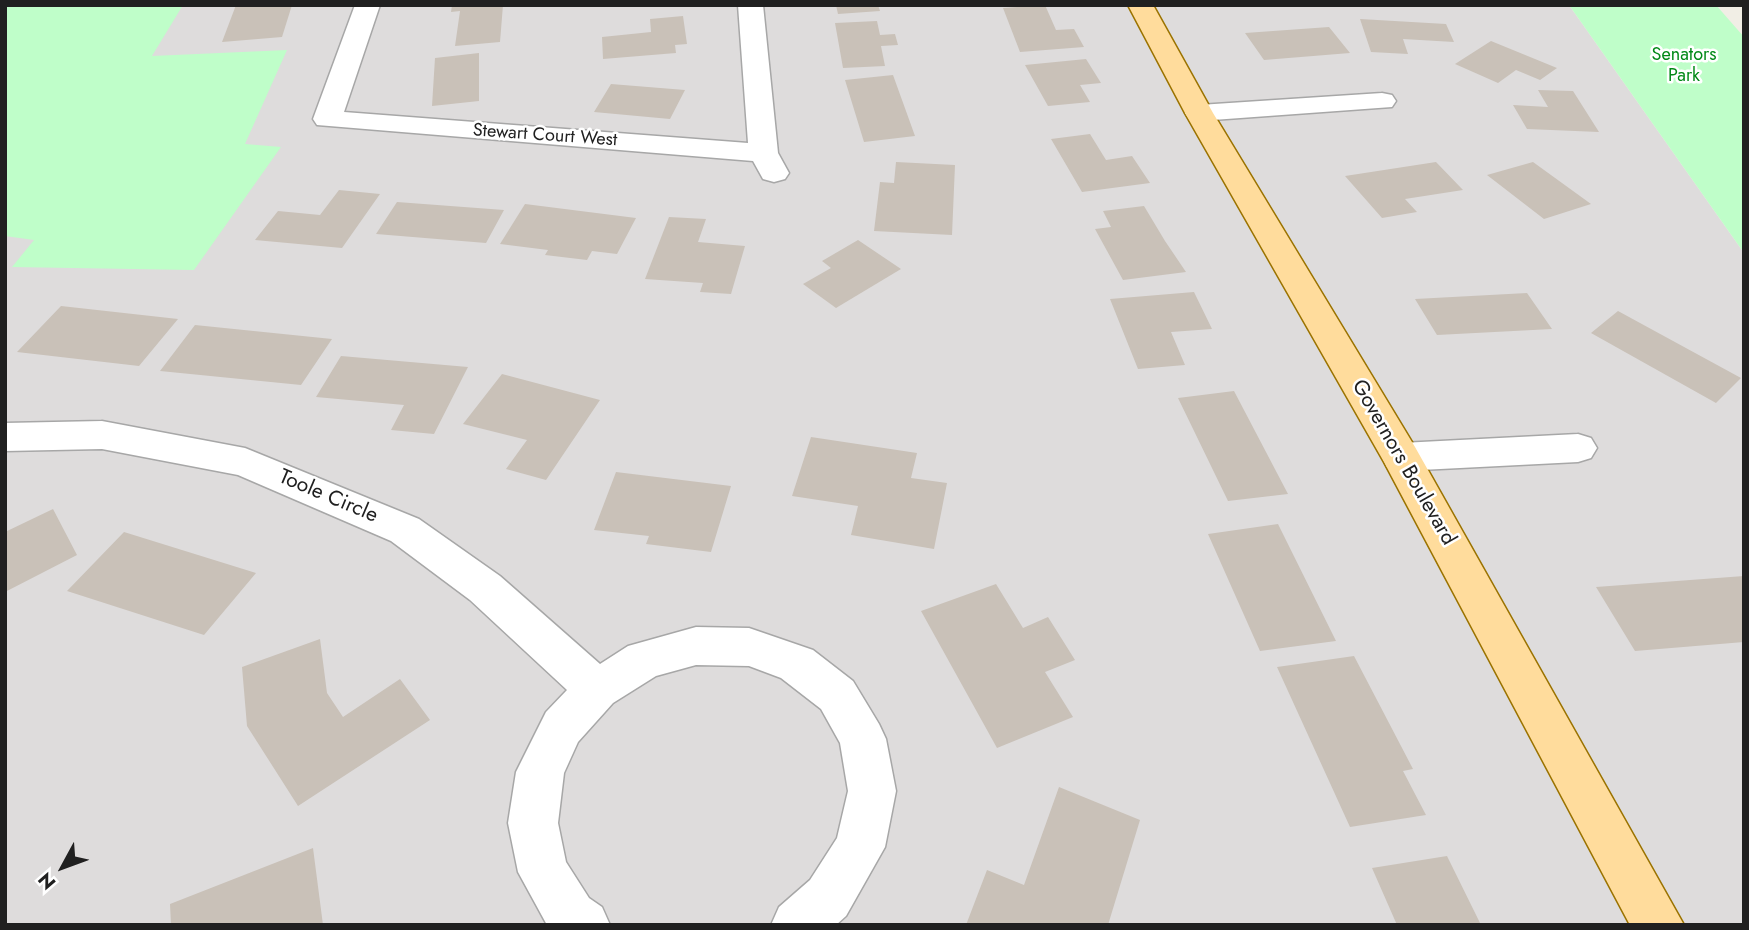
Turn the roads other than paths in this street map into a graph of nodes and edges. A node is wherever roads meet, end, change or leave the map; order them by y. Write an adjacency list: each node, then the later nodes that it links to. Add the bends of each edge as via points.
1 (368, 5): 2 (street, Stewart Court West, via 327,120 768,163)
2 (750, 5)
3 (1140, 5): 5 (main road, Governors Boulevard)
4 (1381, 101): 5 (street)
5 (1199, 113): 8 (main road, Governors Boulevard)
6 (5, 437): 9 (street, Toole Circle, via 102,435 245,462 405,530 485,588)
7 (1578, 448): 8 (street)
8 (1401, 457): 12 (main road, Governors Boulevard)
9 (597, 689): 10 (street, via 562,727 540,772 533,823 543,872 571,916); 11 (street, via 644,660 696,646 722,646 749,647 797,664 837,695 863,739 872,791 860,847 828,898)
10 (584, 925)
11 (797, 925)
12 (1658, 925)

